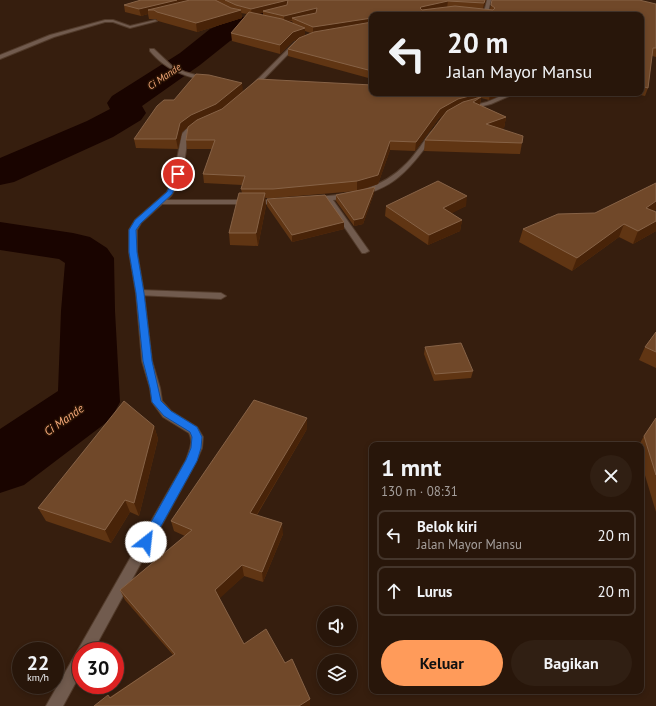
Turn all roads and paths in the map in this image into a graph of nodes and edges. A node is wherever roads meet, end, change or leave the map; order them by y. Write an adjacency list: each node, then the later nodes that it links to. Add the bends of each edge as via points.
1 (489, 0): 2 (street)
2 (488, 12)
3 (127, 22): 5 (street)
4 (155, 22): 5 (street, via 130,27)
5 (120, 24): 8 (street, via 105,21 52,36)
6 (302, 41): 10 (street, via 296,43)
7 (152, 50): 9 (street, via 165,65 179,73)
8 (0, 57)
9 (215, 81)
10 (245, 91)
11 (506, 96): 13 (street)
12 (476, 99): 13 (street)
13 (489, 103): 14 (street)
14 (459, 110)
15 (205, 123): 20 (street, via 195,126 185,134 178,174 170,193)
16 (437, 126): 17 (street, via 410,164 383,187)
17 (328, 198): 18 (street); 21 (street)
18 (305, 200)
19 (290, 201): 20 (street)
20 (161, 202): 22 (street, via 138,222 133,230 133,252)
21 (365, 251)
22 (140, 293): 23 (street); 24 (street, via 147,361 157,402 162,409 193,430 197,437 196,448)
23 (221, 296)
24 (90, 642)
25 (72, 674): 26 (street)
26 (54, 706)

